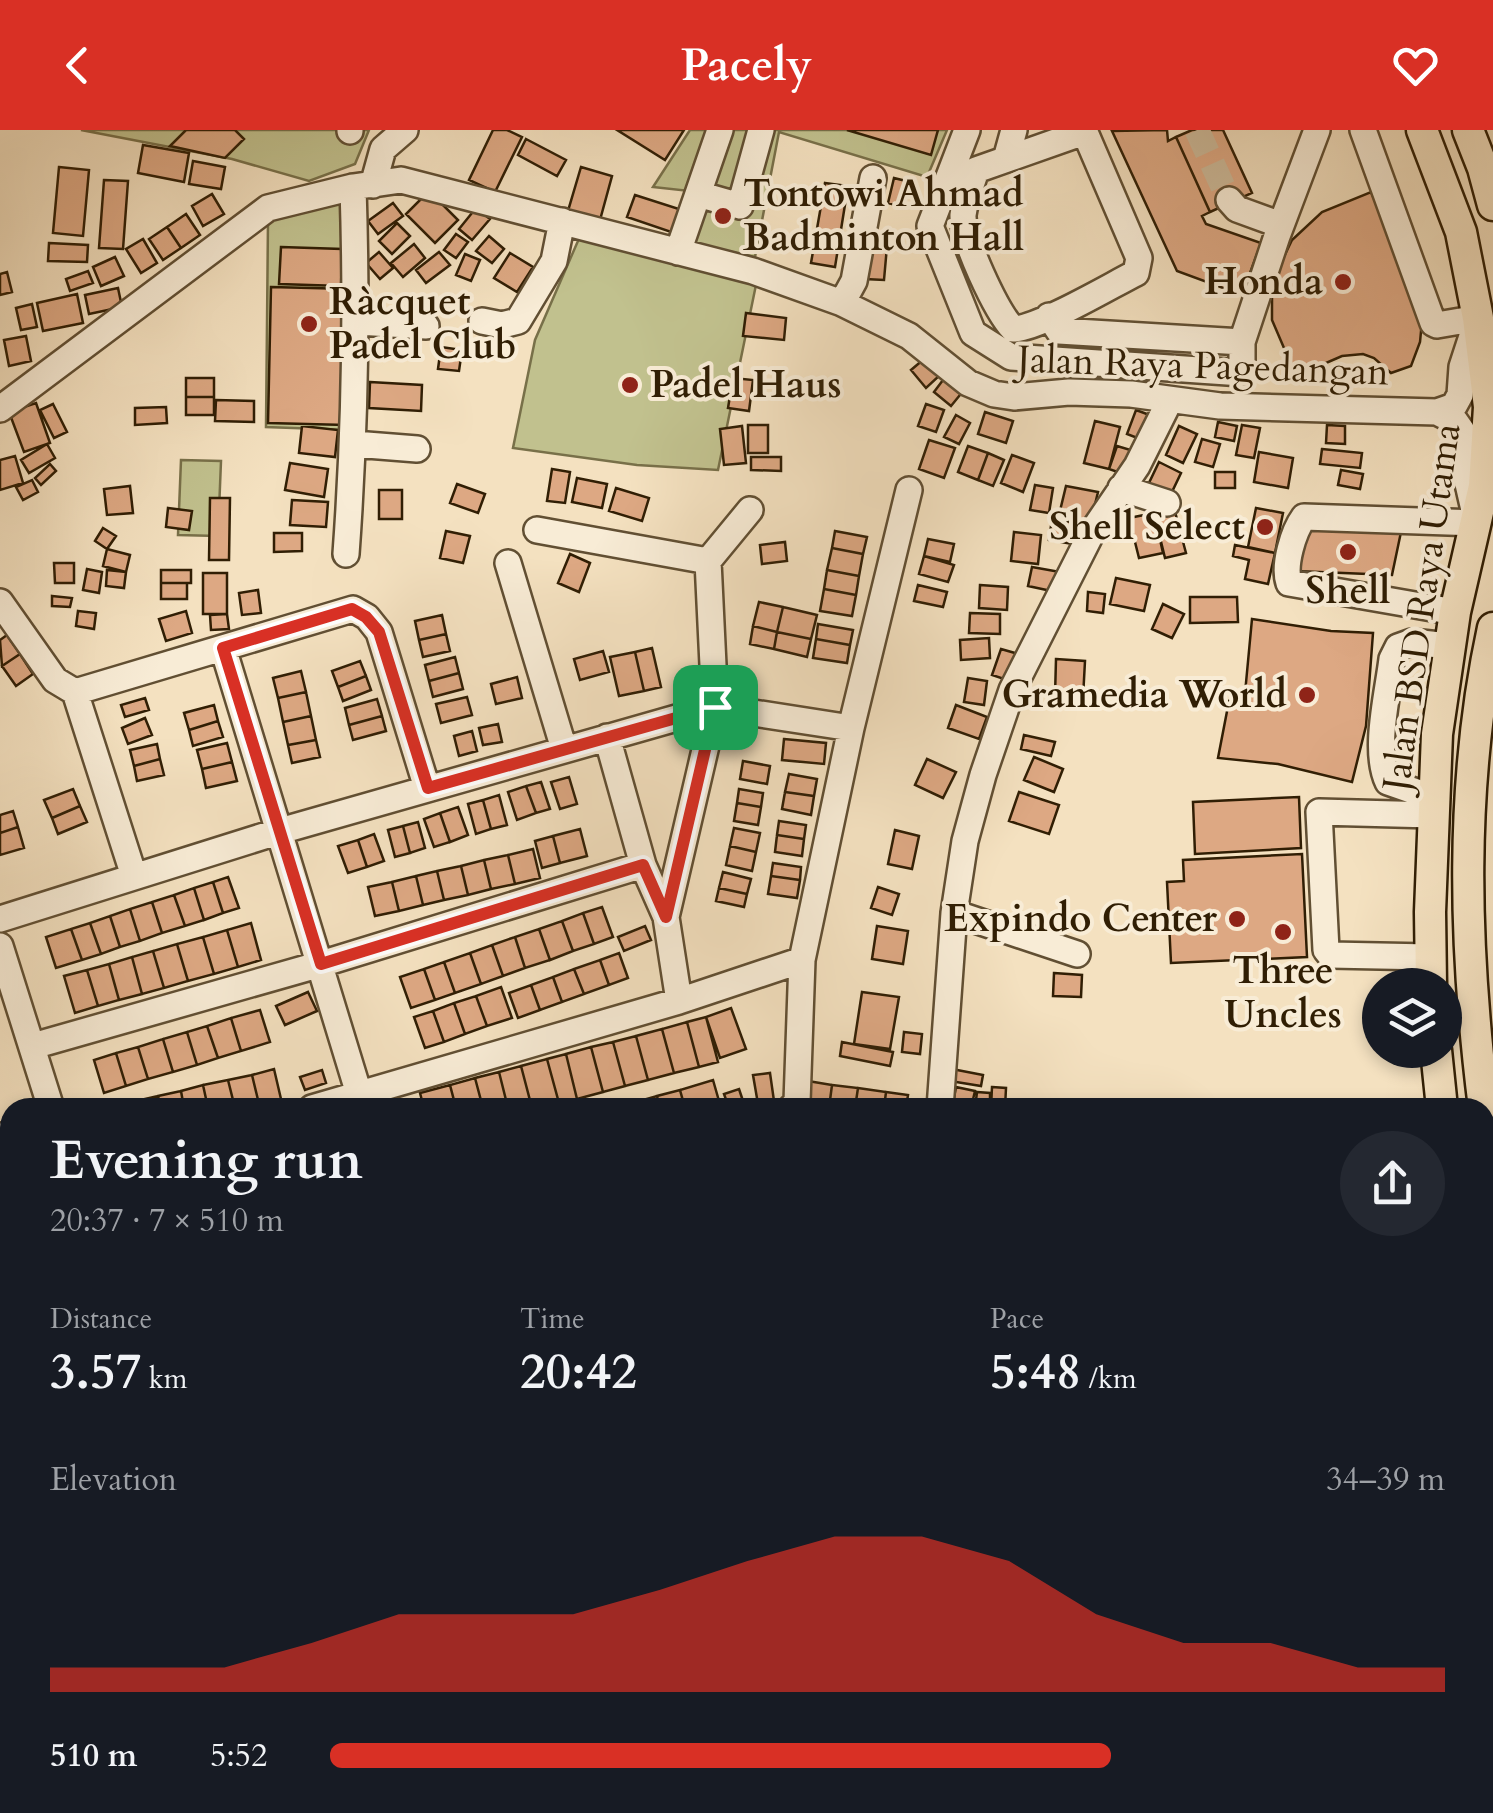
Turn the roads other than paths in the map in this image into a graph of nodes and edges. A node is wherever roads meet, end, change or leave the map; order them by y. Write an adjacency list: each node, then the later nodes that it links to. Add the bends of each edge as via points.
1 (405, 130): 11 (street)
2 (720, 130): 15 (street)
3 (760, 130): 15 (street, via 740,206)
4 (967, 130): 27 (street, via 930,226 973,333 1012,357 1242,372)
5 (1014, 130): 12 (street)
6 (1318, 130): 19 (street)
7 (1363, 130): 23 (street, via 1433,323)
8 (1422, 130): 23 (main road, Jalan BSD Raya Utama, via 1461,232)
9 (1468, 130): 17 (main road)
10 (1084, 131): 12 (street); 22 (street, via 1140,262 1136,273)
11 (383, 139): 14 (street)
12 (1006, 159): 22 (street, via 976,170 963,218 966,234 1013,329)
13 (873, 178): 21 (street, via 854,282)
14 (363, 186): 18 (street, Jalan Raya Pagedangan, via 401,180); 25 (street); 29 (street, Jalan Raya Pagedangan, via 268,208)
15 (698, 194): 20 (street)
16 (1229, 200): 19 (street, via 1237,210)
17 (1493, 206)
18 (562, 221): 20 (street, Jalan Raya Pagedangan); 24 (street, via 554,261 518,320)
19 (1281, 225): 27 (street)
20 (678, 252): 21 (street, Jalan Raya Pagedangan)
21 (842, 303): 28 (street, Jalan Raya Pagedangan, via 909,336 968,384 994,394)
22 (1049, 316): 27 (street, via 1059,331)
23 (1478, 318): 30 (street, via 1460,395 1454,406); 37 (main road, Jalan BSD Raya Utama, via 1489,406)
24 (482, 320)
25 (358, 322): 26 (street); 31 (street)
26 (426, 326)
27 (1242, 342)
28 (1170, 400): 30 (street, Jalan Raya Pagedangan); 33 (street)
29 (0, 408)
30 (1437, 412): 37 (street, via 1462,432)
31 (354, 444): 32 (street); 39 (street)
32 (416, 449)
33 (1121, 488): 35 (street); 57 (street, via 1012,690 965,841)
34 (909, 490): 49 (street)
35 (1167, 504)
36 (750, 510): 40 (street)
37 (1477, 523): 43 (main road, Jalan BSD Raya Utama); 43 (street, via 1304,517 1286,572 1289,583)
38 (537, 530): 40 (street)
39 (346, 554)
40 (708, 561): 48 (street)
41 (508, 562): 51 (street)
42 (0, 602): 47 (street, via 55,680)
43 (1455, 612): 45 (main road, Jalan BSD Raya Utama)
44 (1493, 628): 66 (main road, Jalan BSD Raya Utama, via 1474,742)
45 (1449, 646): 53 (main road, Jalan BSD Raya Utama); 53 (street, via 1398,647 1382,747 1388,782)
46 (223, 648): 47 (street); 52 (street, via 352,609 366,617 379,632); 54 (street)
47 (75, 692): 56 (street)
48 (715, 707): 49 (street); 50 (street); 58 (street)
49 (851, 728): 62 (street)
50 (607, 737): 51 (street); 55 (street)
51 (564, 749): 52 (street)
52 (428, 788): 54 (street)
53 (1433, 806): 64 (street, via 1319,812 1326,950); 65 (main road, Jalan BSD Raya Utama)
54 (280, 832): 56 (street); 63 (street)
55 (643, 865): 58 (street); 63 (street)
56 (134, 876): 59 (street)
57 (954, 913): 61 (street); 75 (street)
58 (666, 917): 67 (street)
59 (0, 919)
60 (0, 946): 69 (street)
61 (1078, 954)
62 (802, 960): 67 (street); 74 (street)
63 (321, 964): 69 (street); 72 (street)
64 (1412, 968)
65 (1431, 968)
66 (1462, 983)
67 (679, 1001): 73 (street)
68 (1462, 1031): 77 (main road, Jalan BSD Raya Utama)
69 (33, 1046): 71 (street)
70 (1438, 1068): 76 (main road)
71 (47, 1098)
72 (360, 1098)
73 (367, 1098)
74 (797, 1098)
75 (941, 1098)
76 (1441, 1098)
77 (1481, 1098)

